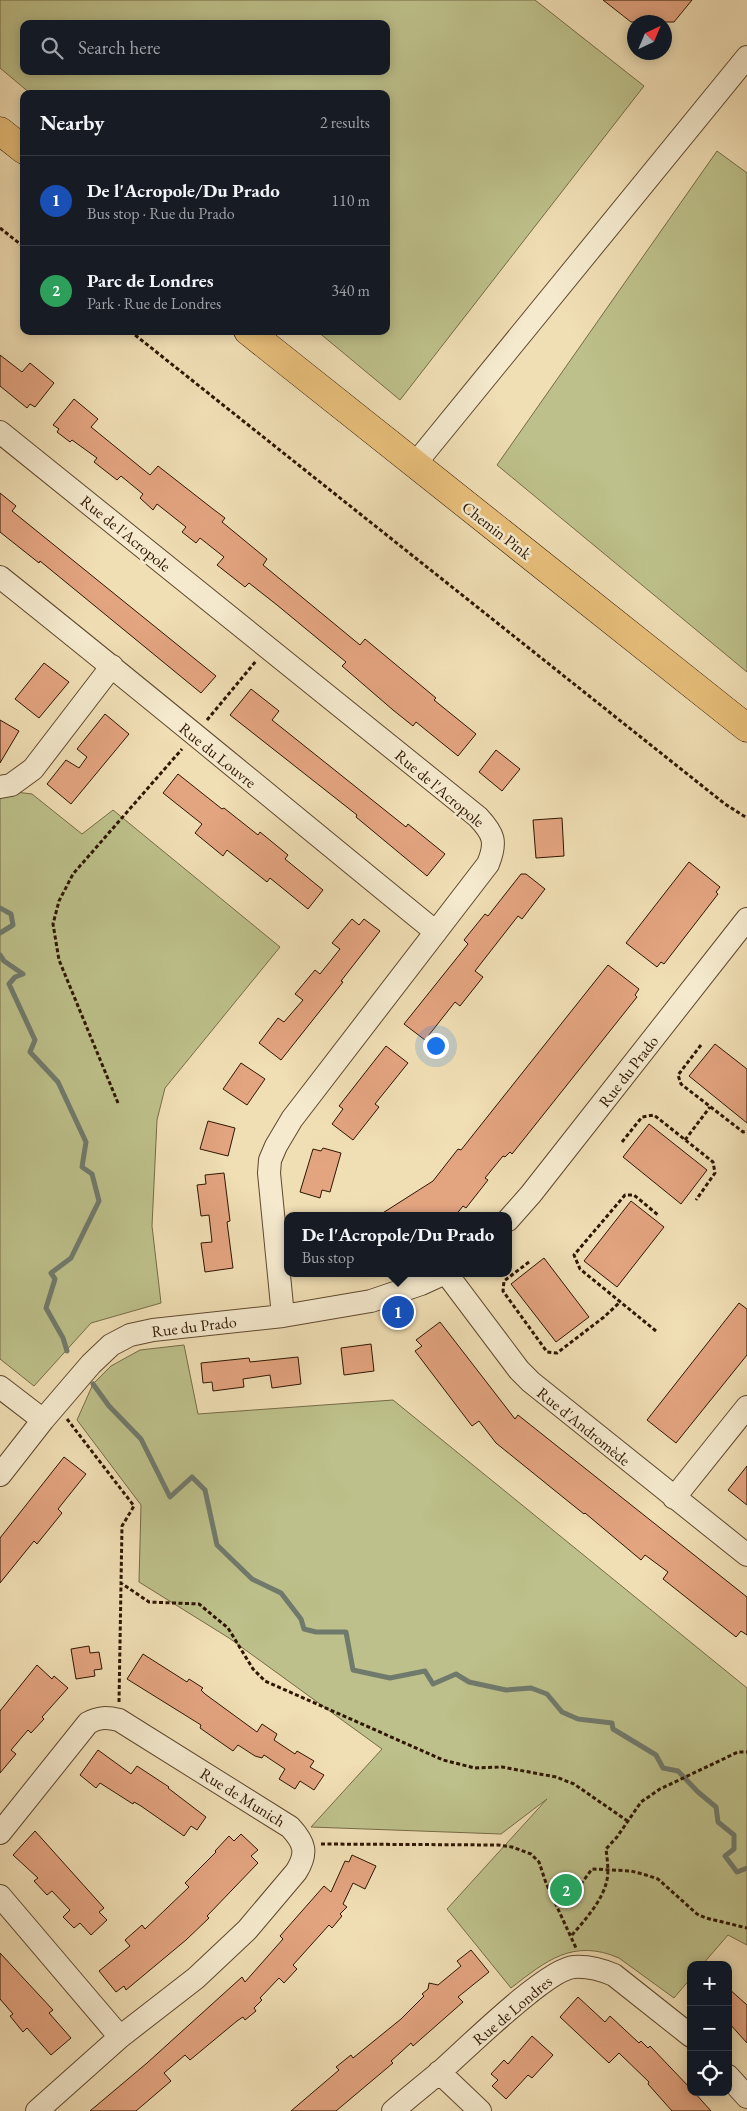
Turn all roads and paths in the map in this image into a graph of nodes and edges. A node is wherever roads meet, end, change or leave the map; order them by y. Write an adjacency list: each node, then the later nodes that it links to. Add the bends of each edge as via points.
1 (747, 58): 9 (street)
2 (0, 131): 3 (main road)
3 (20, 147)
4 (0, 228): 5 (path)
5 (20, 244)
6 (135, 335): 16 (path, via 725,804)
7 (253, 335): 9 (main road, Chemin Pink)
8 (0, 432): 11 (street, Rue de l'Acropole)
9 (414, 464): 13 (main road, Chemin Pink)
10 (0, 577): 12 (street, Rue du Louvre)
11 (267, 647): 14 (path); 18 (street, Rue de l'Acropole, via 489,828 493,850 488,864)
12 (112, 666): 14 (street, Rue du Louvre); 15 (street, via 32,769 11,785)
13 (747, 728)
14 (194, 736): 18 (street, Rue du Louvre); 20 (path, via 73,874 59,901 53,924 60,960)
15 (0, 787)
16 (747, 818)
17 (747, 919): 26 (street, Rue du Prado)
18 (436, 932): 34 (street, Rue de l'Acropole, via 292,1119 270,1160 269,1189)
19 (701, 1046): 21 (path, via 678,1075 681,1084)
20 (118, 1103)
21 (710, 1107): 22 (path); 23 (path)
22 (747, 1131)
23 (685, 1140): 24 (path, via 654,1115 642,1117); 25 (path, via 713,1162 715,1173)
24 (622, 1142)
25 (696, 1200)
26 (512, 1215)
27 (658, 1215): 33 (path, via 634,1195 624,1195 574,1255 580,1269)
28 (529, 1262): 29 (path)
29 (512, 1275)
30 (436, 1277): 34 (street, Rue du Prado, via 371,1301)
31 (448, 1277): 40 (street, Rue d'Andromède, via 531,1382)
32 (509, 1277): 33 (path, via 504,1281 503,1292 547,1352 557,1353)
33 (620, 1302): 35 (path)
34 (283, 1316): 38 (street, Rue du Prado, via 130,1335 111,1345 90,1364)
35 (656, 1331)
36 (0, 1387): 38 (street)
37 (747, 1406): 40 (street)
38 (48, 1414): 39 (street, Rue du Prado); 42 (path, via 65,1417 134,1506 122,1526)
39 (0, 1475)
40 (674, 1498): 41 (street, Rue d'Andromède)
41 (747, 1555)
42 (121, 1583): 43 (path); 45 (path, via 149,1602 199,1604 228,1628 253,1669 265,1680 443,1760 474,1768 502,1767 556,1776 574,1784)
43 (119, 1720): 46 (street, Rue de Munich, via 97,1718 88,1723); 47 (street, Rue de Munich, via 290,1826)
44 (747, 1752): 45 (path, via 738,1752 660,1789 641,1802)
45 (628, 1822): 48 (path, via 606,1848)
46 (0, 1833)
47 (303, 1844): 49 (path, via 498,1844 530,1854 539,1862); 55 (street, via 303,1862 246,1930 196,1978)
48 (607, 1870): 49 (path, via 592,1869 578,1888); 51 (path, via 631,1871 658,1879 698,1914); 52 (path, via 603,1891)
49 (551, 1895): 52 (path)
50 (0, 1896): 55 (street)
51 (747, 1928)
52 (572, 1935): 53 (path)
53 (583, 1968): 54 (street, Rue de Londres, via 614,1975); 56 (street, Rue de Londres, via 560,1971 511,2008)
54 (687, 2033)
55 (120, 2037): 59 (street)
56 (439, 2072): 60 (street, Rue de Londres); 61 (street)
57 (732, 2080): 58 (street)
58 (747, 2097)
59 (37, 2111)
60 (393, 2111)
61 (480, 2111)

